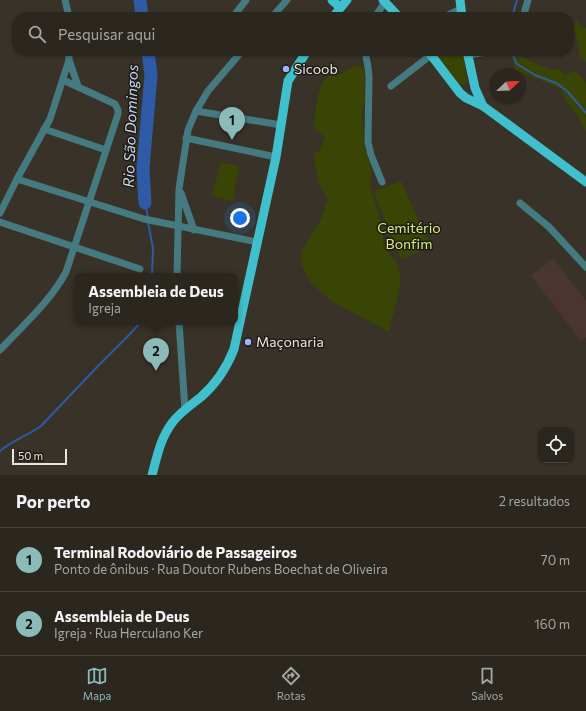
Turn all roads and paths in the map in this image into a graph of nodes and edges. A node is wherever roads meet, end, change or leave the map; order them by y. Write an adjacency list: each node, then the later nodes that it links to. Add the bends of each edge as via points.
1 (65, 0): 8 (street)
2 (246, 0): 9 (street)
3 (287, 0): 10 (street)
4 (332, 0): 7 (main road)
5 (528, 0): 14 (street)
6 (384, 1): 12 (street); 13 (main road)
7 (344, 3): 11 (main road)
8 (67, 12)
9 (237, 12)
10 (276, 12)
11 (337, 12)
12 (378, 12)
13 (394, 12)
14 (524, 12)
15 (69, 56): 22 (street)
16 (238, 56): 29 (street, via 212,85)
17 (304, 56): 30 (main road, via 288,82)
18 (366, 56): 36 (street, via 369,78 368,142)
19 (426, 56): 25 (street)
20 (432, 56): 27 (main road)
21 (469, 56): 26 (main road)
22 (69, 60): 23 (street); 24 (street)
23 (62, 80): 24 (street); 31 (street, via 50,119)
24 (78, 86): 33 (street, via 117,107 118,114)
25 (391, 86)
26 (474, 88): 27 (main road); 28 (main road)
27 (466, 98): 28 (main road)
28 (483, 106): 37 (main road)
29 (196, 111): 30 (street); 32 (street)
30 (281, 125): 34 (main road)
31 (44, 129): 33 (street); 35 (street)
32 (186, 138): 34 (street); 38 (street)
33 (106, 150): 39 (street)
34 (276, 157): 45 (main road)
35 (17, 179): 39 (street); 41 (street)
36 (382, 182)
37 (586, 182)
38 (179, 189): 43 (street); 44 (street)
39 (88, 202): 43 (street); 46 (street)
40 (520, 202): 47 (street, via 549,227)
41 (0, 213)
42 (0, 222): 46 (street)
43 (178, 226): 44 (street); 49 (street)
44 (194, 230): 45 (street)
45 (257, 242): 52 (main road, via 234,349 212,386)
46 (75, 247): 48 (street); 51 (street, via 66,272 55,290)
47 (586, 267)
48 (140, 269)
49 (177, 273)
50 (179, 325): 52 (street)
51 (0, 350)
52 (185, 410): 53 (main road, via 165,434)
53 (152, 475)

